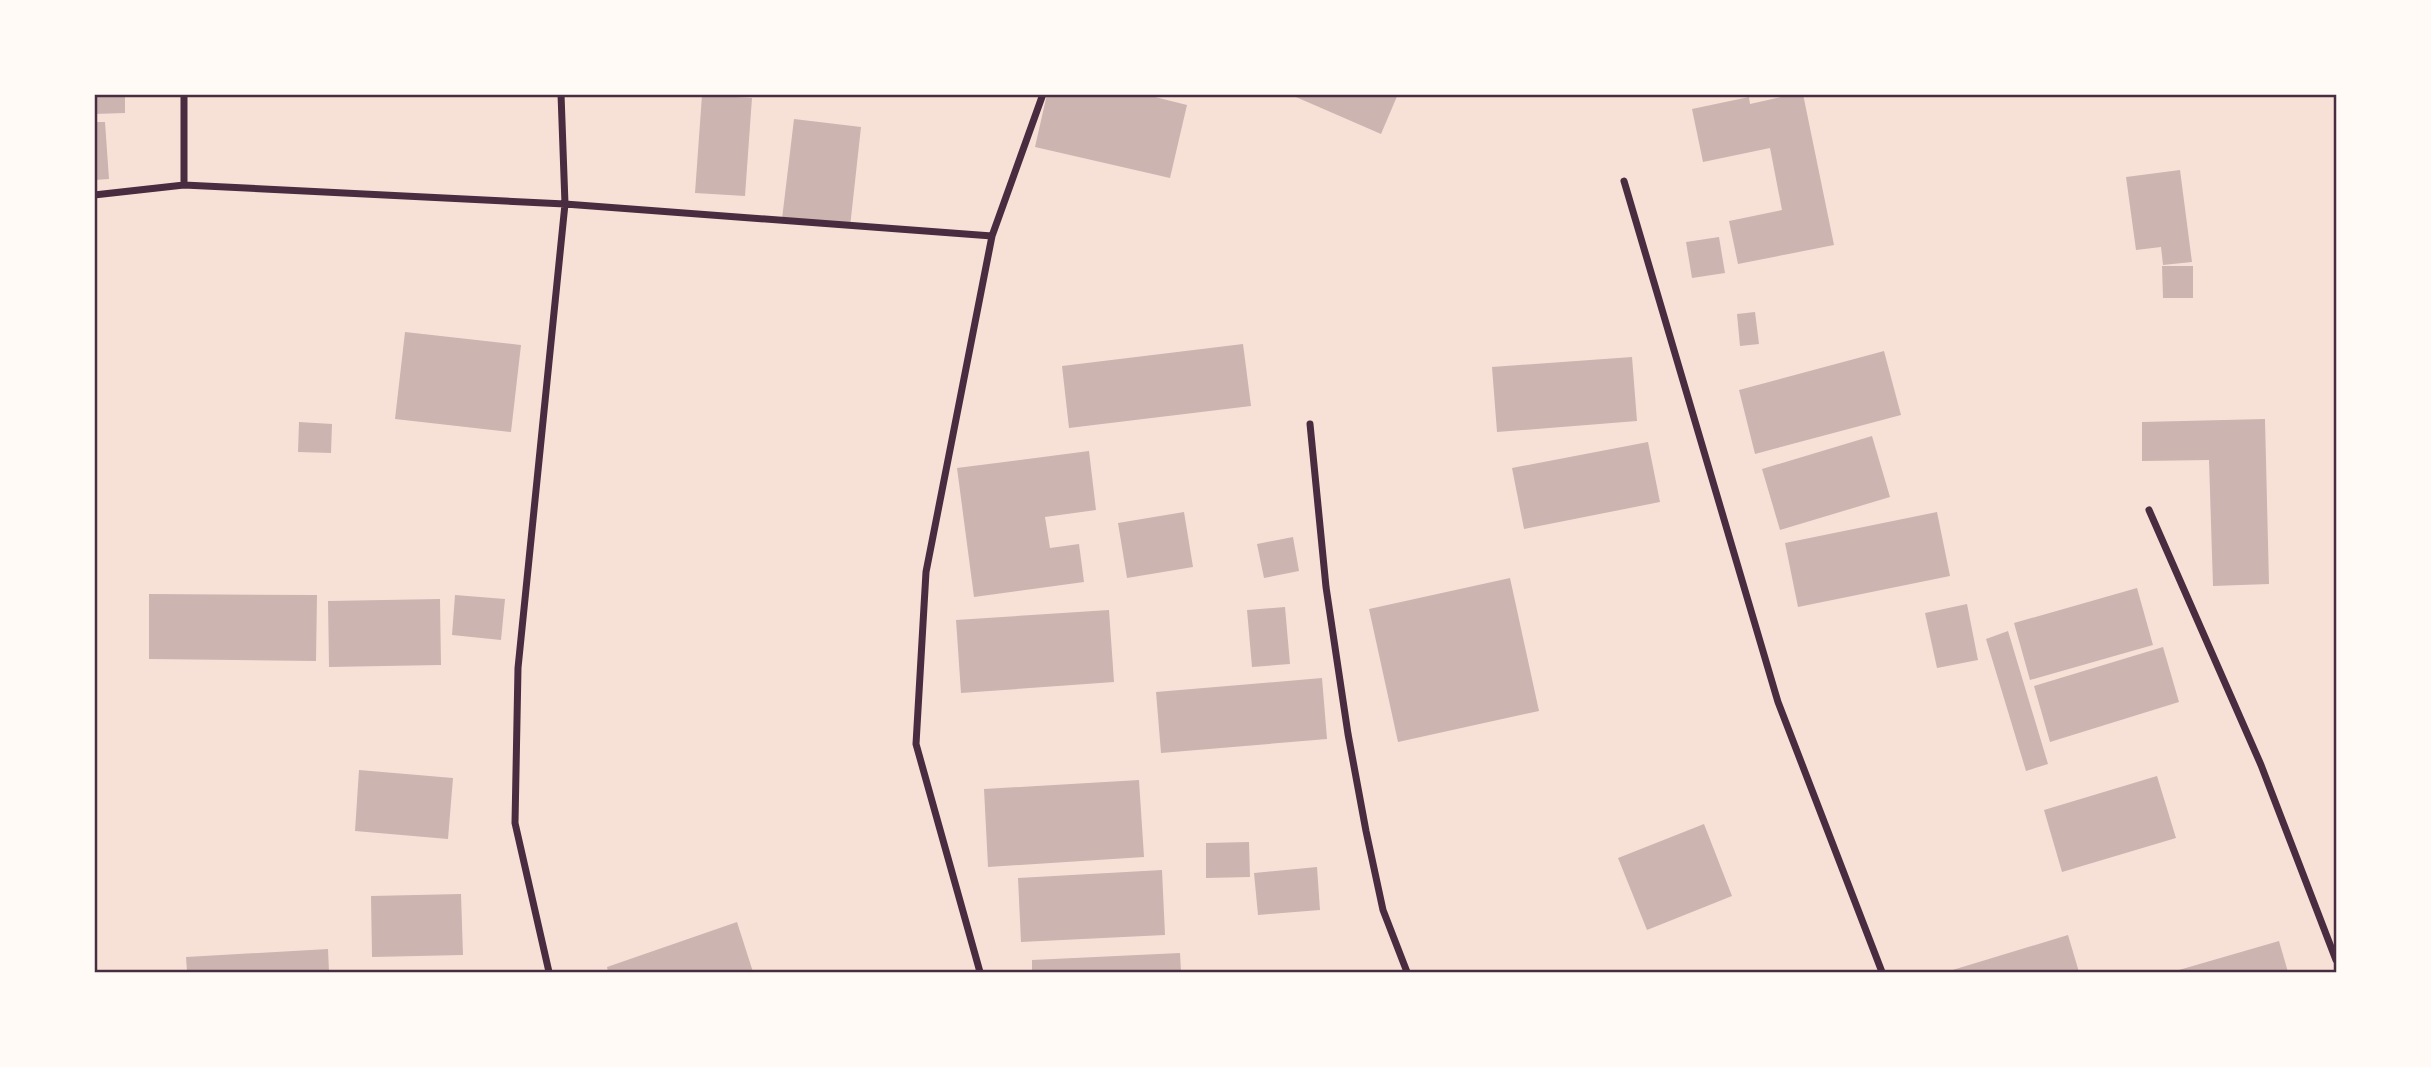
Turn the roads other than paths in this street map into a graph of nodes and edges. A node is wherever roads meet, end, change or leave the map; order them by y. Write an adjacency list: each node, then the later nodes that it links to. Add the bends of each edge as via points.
1 (184, 94): 5 (street)
2 (561, 94): 7 (street)
3 (1043, 94): 8 (street)
4 (1624, 181): 15 (street, via 1778,702)
5 (184, 185): 6 (street); 7 (street)
6 (94, 195)
7 (565, 204): 8 (street); 12 (street, via 518,668 515,823)
8 (992, 236): 13 (street, via 926,572 916,744)
9 (1310, 424): 14 (street, via 1326,587 1350,746 1383,910)
10 (2149, 510): 11 (street, via 2261,765)
11 (2336, 960)
12 (549, 972)
13 (980, 972)
14 (1407, 972)
15 (1882, 972)

